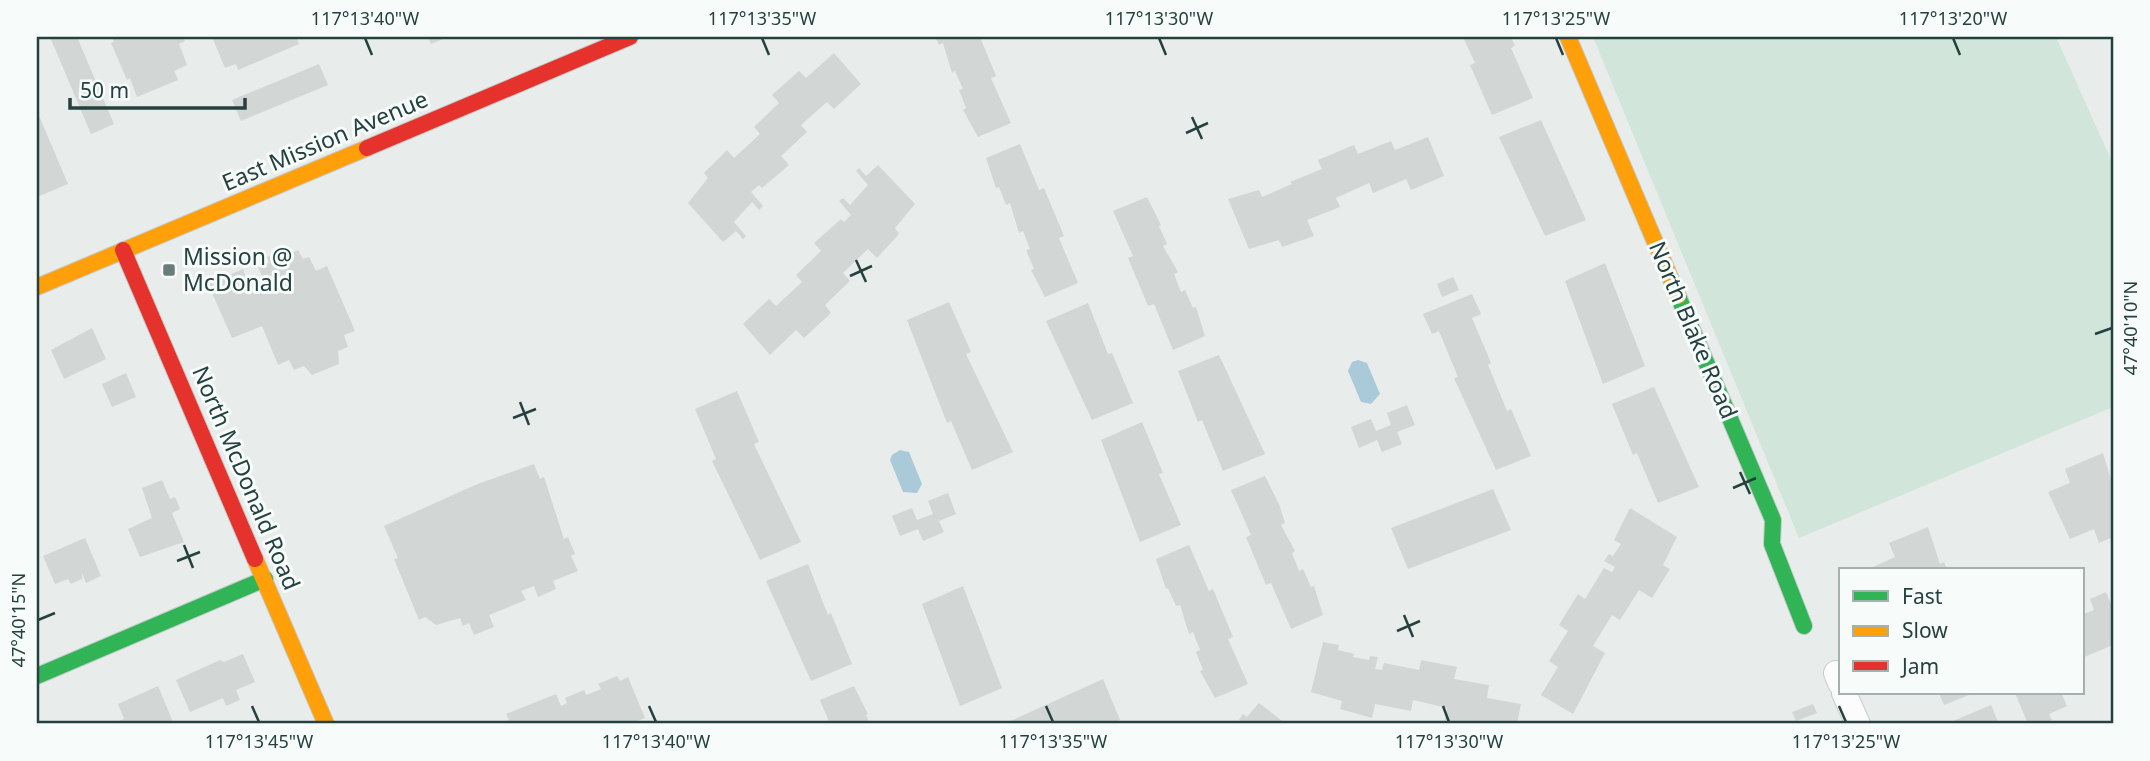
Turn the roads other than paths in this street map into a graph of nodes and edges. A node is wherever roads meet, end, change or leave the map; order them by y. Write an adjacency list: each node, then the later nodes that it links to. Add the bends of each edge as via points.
1 (630, 37): 3 (street, East Mission Avenue)
2 (1568, 37): 6 (street, North Blake Road, via 1773,520 1772,544)
3 (124, 250): 4 (street, East Mission Avenue); 5 (street, North McDonald Road)
4 (37, 287)
5 (265, 579): 7 (street); 9 (street, North McDonald Road)
6 (1804, 626)
7 (37, 676)
8 (1845, 694): 10 (street)
9 (326, 724)
10 (1858, 724)

